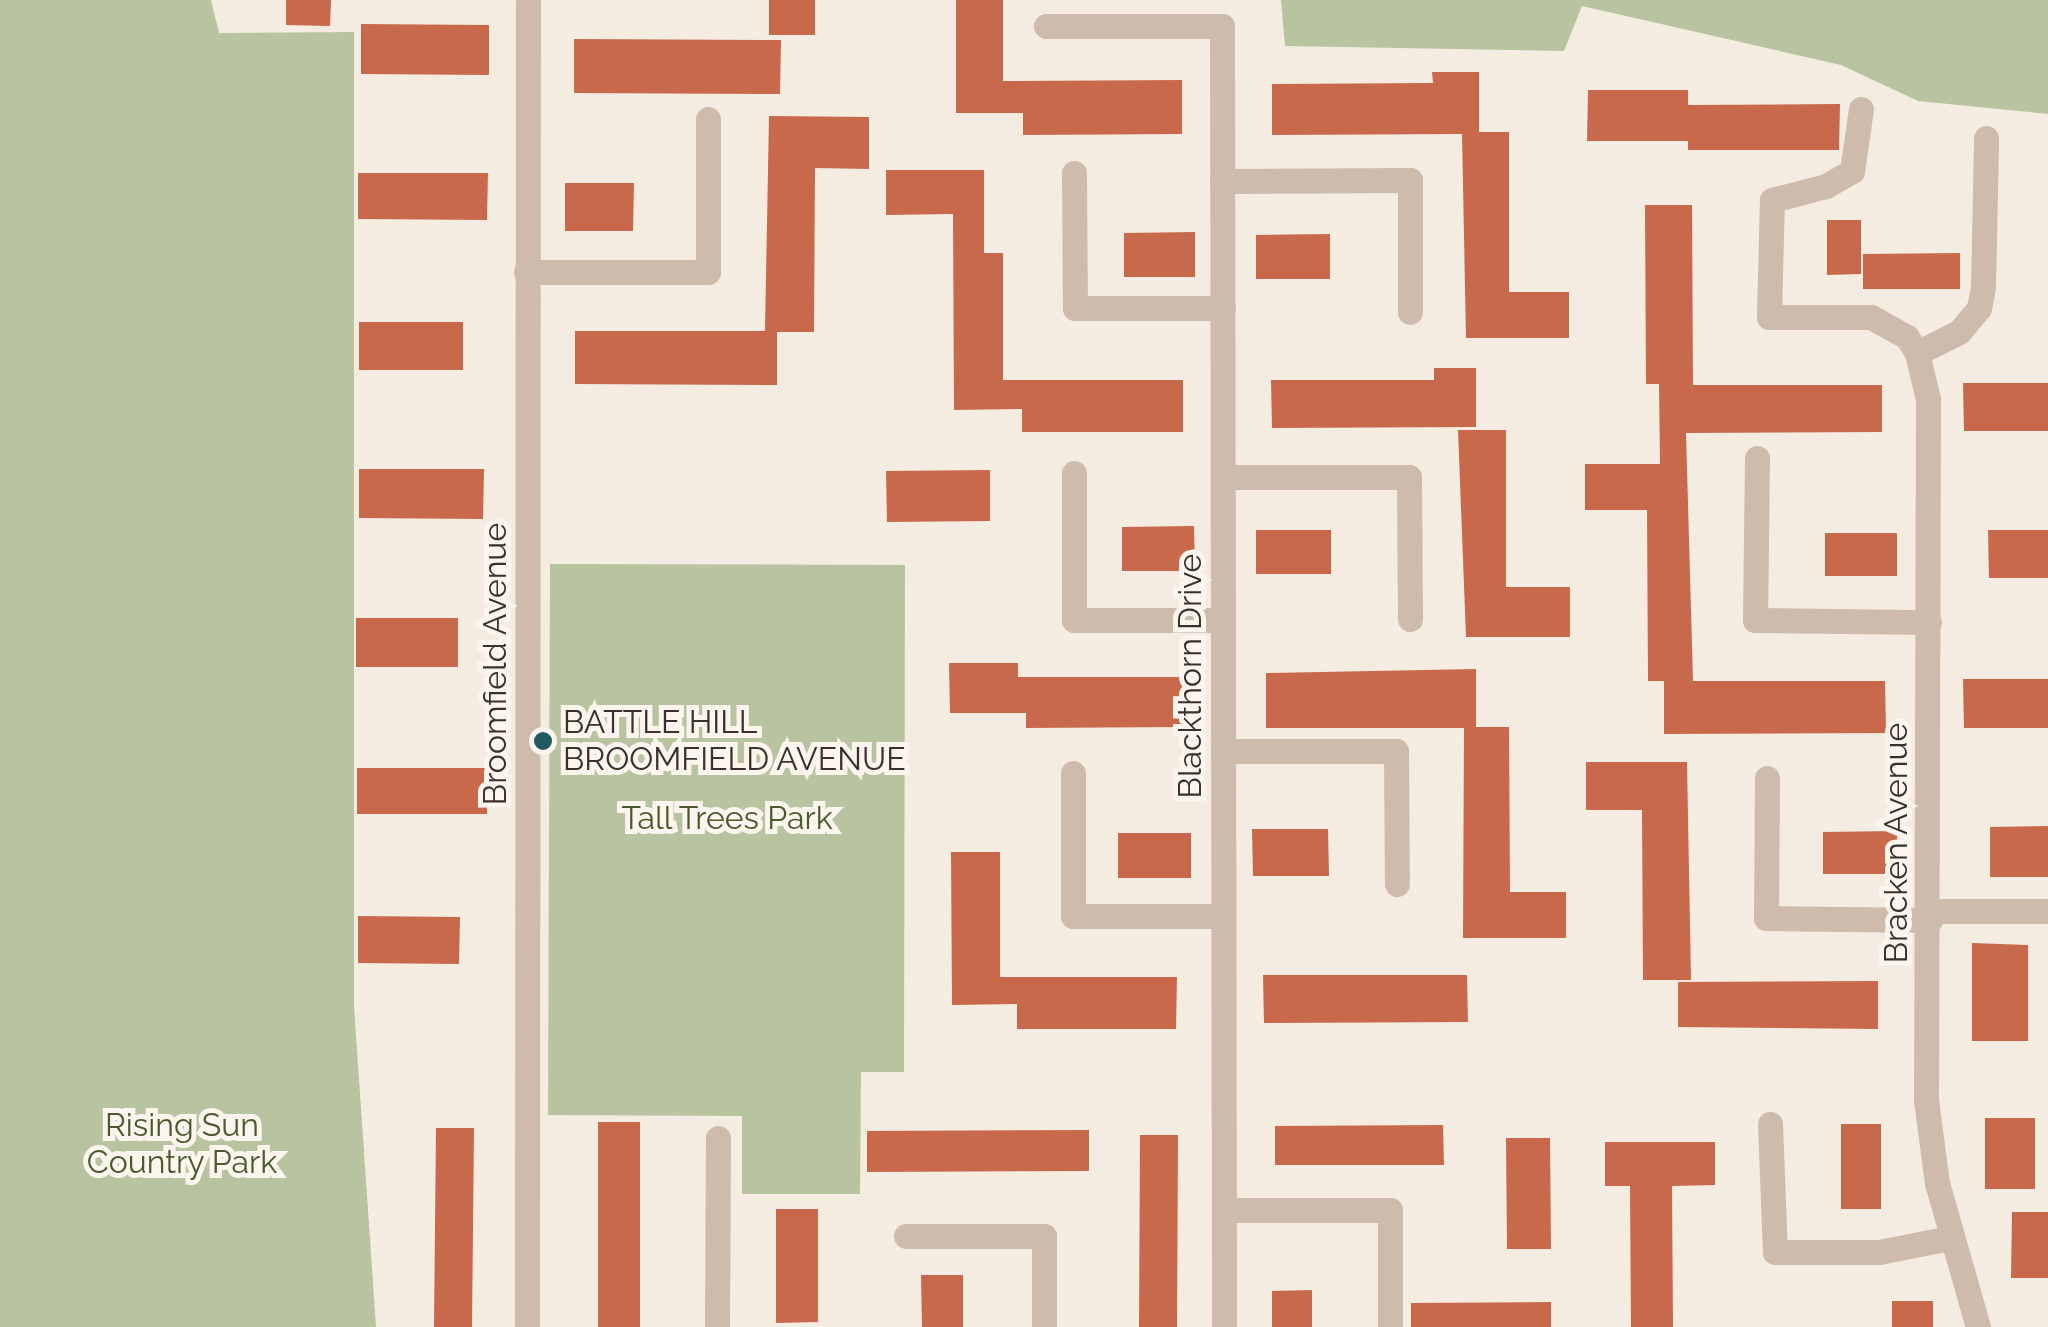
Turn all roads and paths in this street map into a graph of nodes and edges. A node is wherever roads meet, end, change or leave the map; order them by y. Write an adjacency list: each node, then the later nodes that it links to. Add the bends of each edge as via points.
1 (528, 0): 8 (street, Broomfield Avenue)
2 (1046, 26): 7 (street, Blackthorn Drive, via 1222,26)
3 (1861, 109): 11 (street, via 1852,171 1772,200 1769,318 1871,317 1907,337)
4 (708, 119): 8 (street, via 708,272)
5 (1986, 138): 11 (street, via 1979,308 1959,332)
6 (1074, 173): 9 (street, via 1074,308)
7 (1222, 181): 9 (street, Blackthorn Drive); 10 (street, via 1410,180)
8 (526, 272): 30 (street, Broomfield Avenue)
9 (1223, 308): 14 (street, Blackthorn Drive)
10 (1410, 312)
11 (1917, 354): 17 (street, Bracken Avenue, via 1928,399)
12 (1757, 458): 17 (street, via 1755,620)
13 (1074, 474): 16 (street, via 1074,620)
14 (1223, 477): 15 (street, via 1409,477); 16 (street, Blackthorn Drive)
15 (1410, 619)
16 (1222, 620): 18 (street, Blackthorn Drive)
17 (1929, 622): 24 (street, Bracken Avenue)
18 (1223, 751): 21 (street, via 1396,751); 23 (street, Blackthorn Drive)
19 (1073, 773): 23 (street, via 1073,916)
20 (1767, 778): 24 (street, via 1766,918)
21 (1396, 884)
22 (2048, 911): 24 (street)
23 (1223, 916): 27 (street, Blackthorn Drive)
24 (1930, 916): 29 (street, Bracken Avenue, via 1926,1100)
25 (1770, 1124): 29 (street, via 1774,1252 1879,1252)
26 (718, 1138): 31 (street)
27 (1224, 1210): 33 (street, Blackthorn Drive); 34 (street, via 1390,1210)
28 (906, 1236): 32 (street, via 1044,1236)
29 (1950, 1238): 35 (street, Bracken Avenue)
30 (528, 1327)
31 (718, 1327)
32 (1044, 1327)
33 (1224, 1327)
34 (1390, 1327)
35 (1978, 1327)

